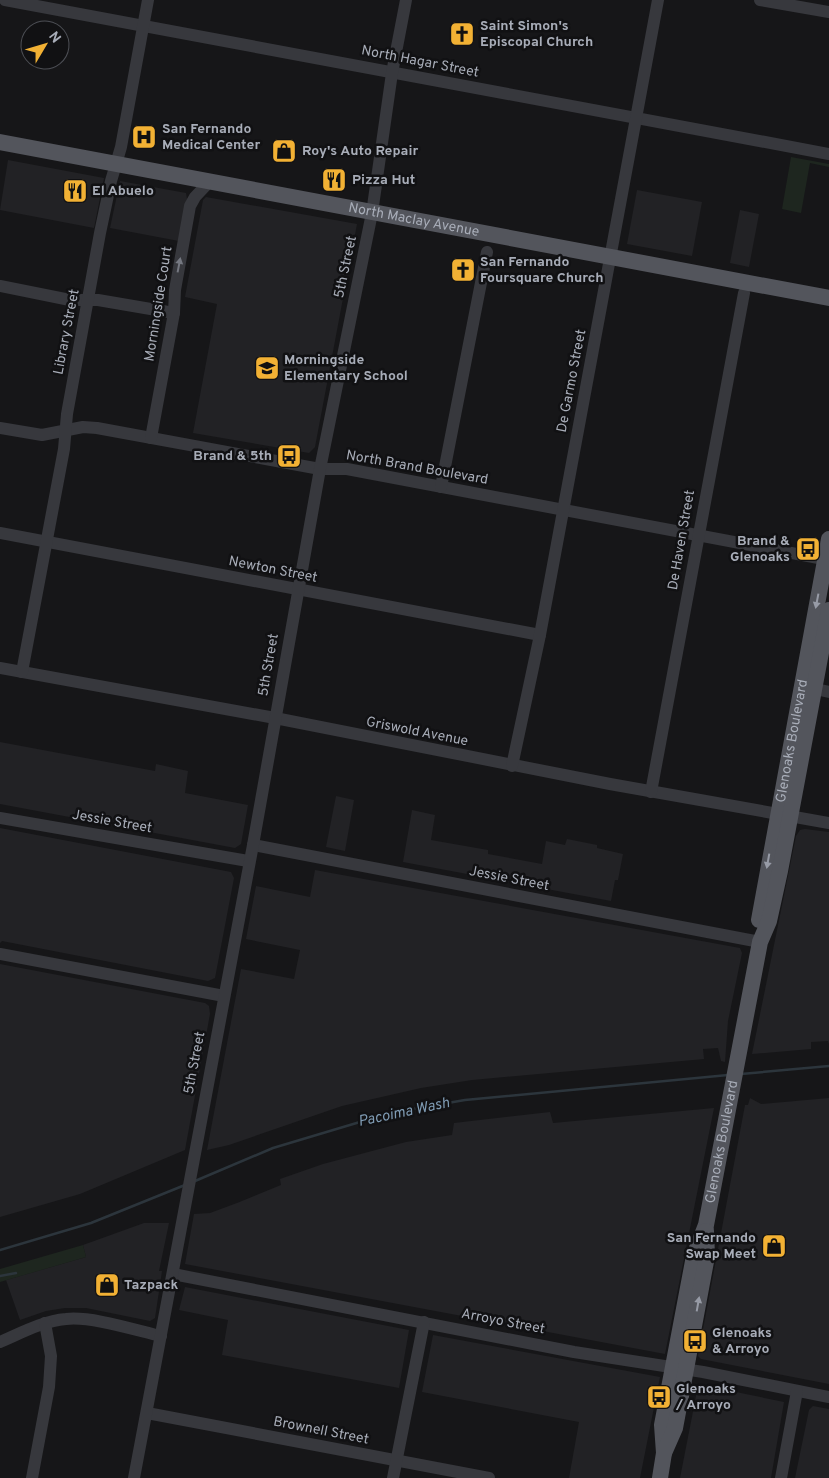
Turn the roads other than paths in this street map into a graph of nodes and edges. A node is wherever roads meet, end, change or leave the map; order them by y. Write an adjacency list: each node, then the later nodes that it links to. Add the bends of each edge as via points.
1 (5, 0): 7 (street, North Hagar Street)
2 (148, 0): 7 (street, Library Street)
3 (406, 0): 8 (street, 5th Street)
4 (658, 0): 9 (street, De Garmo Street)
5 (760, 0): 6 (street)
6 (829, 12)
7 (143, 26): 8 (street, North Hagar Street); 12 (street, Library Street)
8 (392, 72): 9 (street, North Hagar Street); 14 (street, 5th Street)
9 (636, 118): 11 (street, North Hagar Street); 16 (street, De Garmo Street)
10 (0, 142): 12 (main road, North Maclay Avenue)
11 (829, 154)
12 (115, 164): 13 (main road, North Maclay Avenue); 20 (street, Library Street)
13 (210, 182): 14 (main road, North Maclay Avenue); 21 (street, Morningside Court, one-way to 13, via 190,206)
14 (372, 213): 16 (main road, North Maclay Avenue); 25 (street, 5th Street)
15 (487, 252): 26 (street)
16 (611, 257): 19 (main road, North Maclay Avenue); 27 (street, De Garmo Street)
17 (0, 286): 20 (street, via 70,300)
18 (744, 293): 29 (street, De Haven Street)
19 (829, 298)
20 (88, 299): 21 (street); 23 (street, Library Street)
21 (174, 313): 24 (street, Morningside Court)
22 (0, 428): 23 (street, North Brand Boulevard, via 42,435)
23 (65, 431): 24 (street, North Brand Boulevard, via 92,427); 31 (street, Library Street)
24 (151, 438): 25 (street, North Brand Boulevard)
25 (320, 468): 26 (street, North Brand Boulevard); 33 (street, 5th Street)
26 (441, 487): 27 (street, North Brand Boulevard)
27 (563, 510): 29 (street, North Brand Boulevard); 35 (street, De Garmo Street)
28 (0, 533): 31 (street, Newton Street)
29 (698, 535): 32 (street, North Brand Boulevard); 41 (street, De Haven Street)
30 (829, 539): 32 (main road, Glenoaks Boulevard)
31 (46, 542): 33 (street, Newton Street); 37 (street, Library Street)
32 (827, 559): 38 (main road, Glenoaks Boulevard, one-way to 38)
33 (297, 590): 35 (street, Newton Street); 39 (street, 5th Street)
34 (829, 610): 38 (main road, Glenoaks Boulevard)
35 (540, 635): 40 (street, De Garmo Street)
36 (0, 668): 37 (street, Griswold Avenue)
37 (22, 672): 39 (street, Griswold Avenue)
38 (815, 689): 42 (main road, Glenoaks Boulevard)
39 (275, 718): 40 (street, Griswold Avenue); 45 (street, 5th Street)
40 (512, 766): 41 (street, Griswold Avenue)
41 (651, 792): 42 (street, Griswold Avenue)
42 (784, 815): 44 (street, Griswold Avenue); 47 (main road, Glenoaks Boulevard, via 769,921)
43 (0, 818): 46 (street, Jessie Street)
44 (829, 823)
45 (253, 845): 46 (street, 5th Street); 47 (street, Jessie Street)
46 (248, 861): 49 (street, 5th Street)
47 (760, 942): 55 (main road, Glenoaks Boulevard, via 706,1225 707,1256)
48 (0, 954): 49 (street)
49 (224, 996): 50 (street, 5th Street)
50 (172, 1274): 51 (street, Arroyo Street); 53 (street, 5th Street)
51 (424, 1322): 55 (street, Arroyo Street, via 574,1352); 59 (street)
52 (45, 1323): 53 (street, via 81,1319); 54 (street); 60 (street, via 51,1356 49,1387)
53 (161, 1336): 58 (street, 5th Street)
54 (0, 1342)
55 (679, 1368): 56 (street, Arroyo Street); 64 (main road, Glenoaks Boulevard, via 662,1426 664,1453)
56 (797, 1391): 57 (street, Arroyo Street); 65 (street)
57 (829, 1396)
58 (147, 1413): 59 (street, Brownell Street); 61 (street, 5th Street)
59 (397, 1460): 62 (street); 63 (street, Brownell Street)
60 (32, 1478)
61 (134, 1478)
62 (393, 1478)
63 (489, 1478)
64 (660, 1478)
65 (781, 1478)

